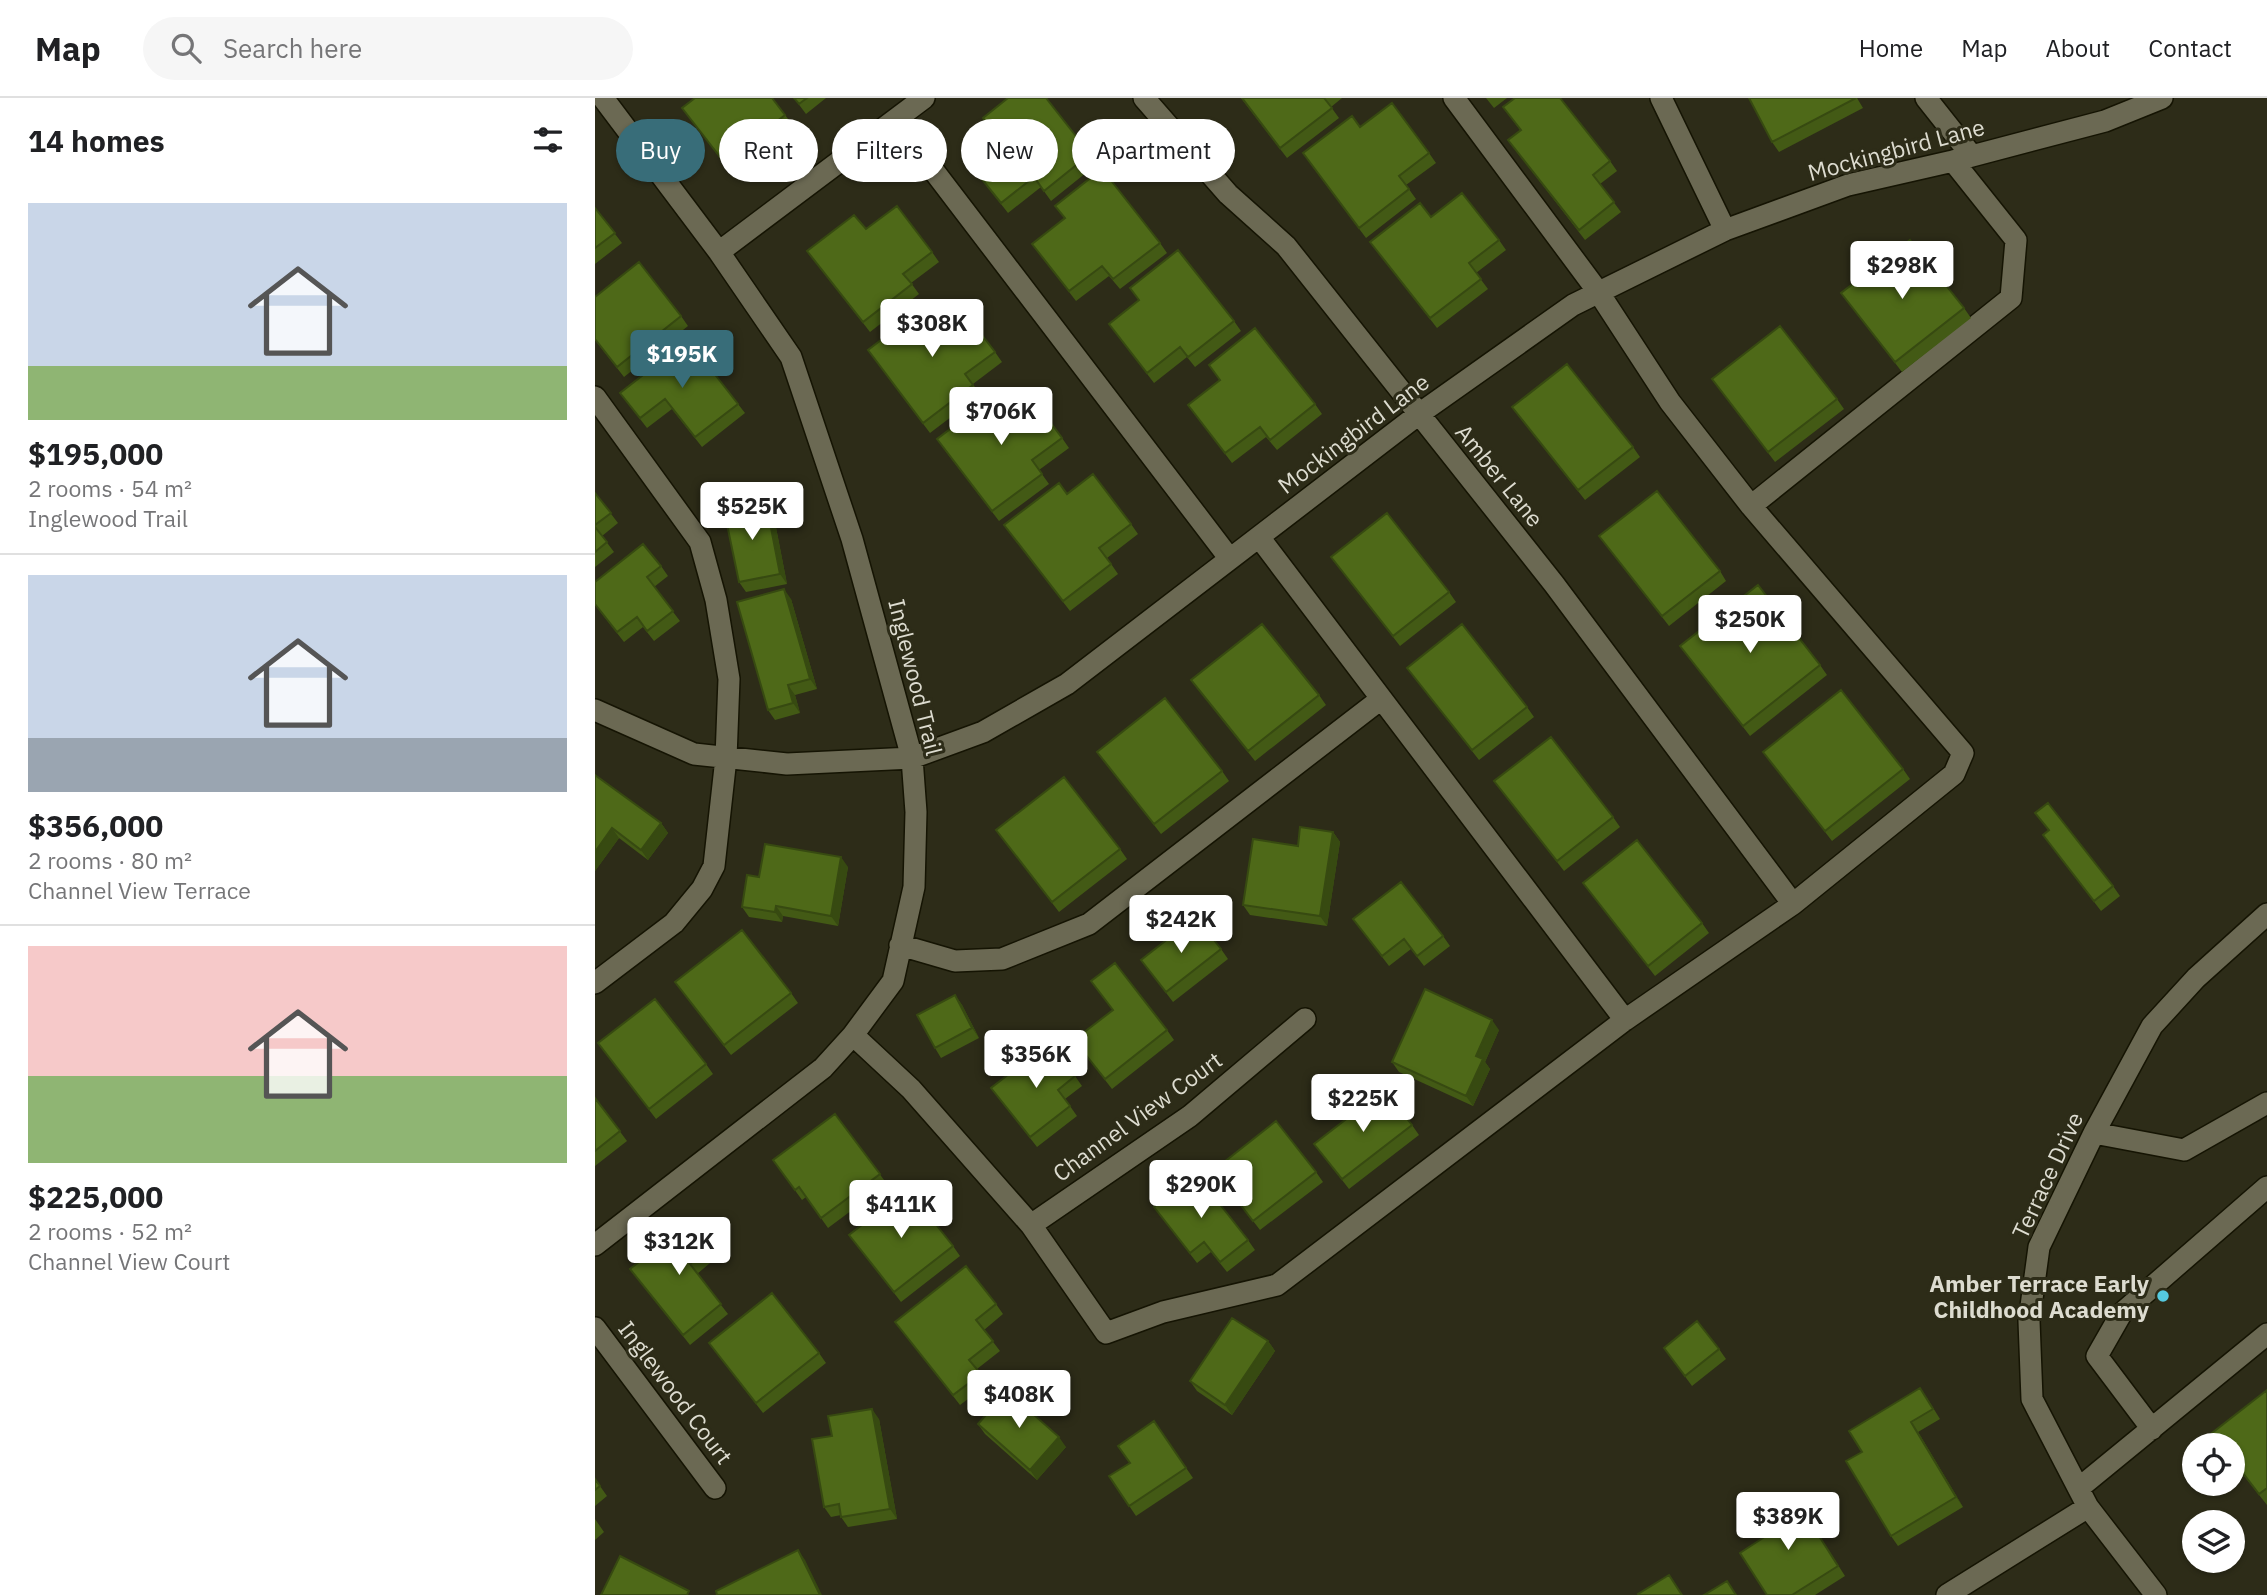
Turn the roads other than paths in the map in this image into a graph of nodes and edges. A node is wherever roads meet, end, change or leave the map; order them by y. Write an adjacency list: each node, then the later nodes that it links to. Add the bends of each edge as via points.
1 (603, 98): 13 (street, Inglewood Trail)
2 (924, 98): 8 (street)
3 (1144, 98): 16 (street, Amber Lane, via 1228,194 1286,246)
4 (1454, 98): 14 (street)
5 (1661, 98): 12 (street)
6 (1926, 98): 9 (street)
7 (2162, 98): 9 (street, Mockingbird Lane, via 2105,121)
8 (896, 119)
9 (1962, 159): 12 (street, Mockingbird Lane, via 1848,186); 17 (street, via 2016,240 2011,298)
10 (832, 167): 13 (street)
11 (942, 182): 19 (street)
12 (1725, 230): 14 (street, Mockingbird Lane)
13 (719, 252): 23 (street, Inglewood Trail, via 791,357 852,539)
14 (1599, 293): 16 (street, Mockingbird Lane, via 1573,305); 17 (street, via 1670,402)
15 (595, 397): 22 (street, via 700,542 716,600 729,679)
16 (1419, 414): 18 (street, Mockingbird Lane); 24 (street, Amber Lane, via 1554,584)
17 (1751, 506): 24 (street, via 1962,753 1954,774)
18 (1259, 537): 19 (street, Mockingbird Lane); 20 (street)
19 (1230, 559): 23 (street, Mockingbird Lane, via 1067,684 983,733)
20 (1381, 699): 26 (street, via 1089,924 1002,959 955,961); 29 (street)
21 (595, 710): 22 (street, Mockingbird Lane, via 694,754)
22 (726, 758): 23 (street, Mockingbird Lane, via 787,764); 27 (street, via 714,866 702,889 674,923)
23 (912, 758): 26 (street, Inglewood Trail, via 914,887)
24 (1793, 904): 29 (street)
25 (2267, 914): 32 (street, Terrace Drive, via 2196,978 2152,1026)
26 (900, 946): 30 (street, Inglewood Trail, via 893,981)
27 (595, 983)
28 (1305, 1019): 34 (street, Channel View Court, via 1190,1116)
29 (1625, 1020): 34 (street, via 1277,1285 1163,1312 1106,1333)
30 (853, 1035): 34 (street, via 911,1089); 35 (street, Inglewood Trail, via 823,1068)
31 (2267, 1103): 32 (street, via 2184,1150)
32 (2094, 1133): 40 (street, Terrace Drive, via 2039,1247 2029,1321 2032,1399)
33 (2267, 1187): 38 (street, via 2121,1314 2097,1356)
34 (1031, 1225)
35 (595, 1245)
36 (595, 1328): 39 (street, Inglewood Court)
37 (2267, 1334): 38 (street)
38 (2152, 1429): 40 (street)
39 (715, 1488)
40 (2083, 1498): 41 (street); 42 (street)
41 (1948, 1595)
42 (2156, 1595)

